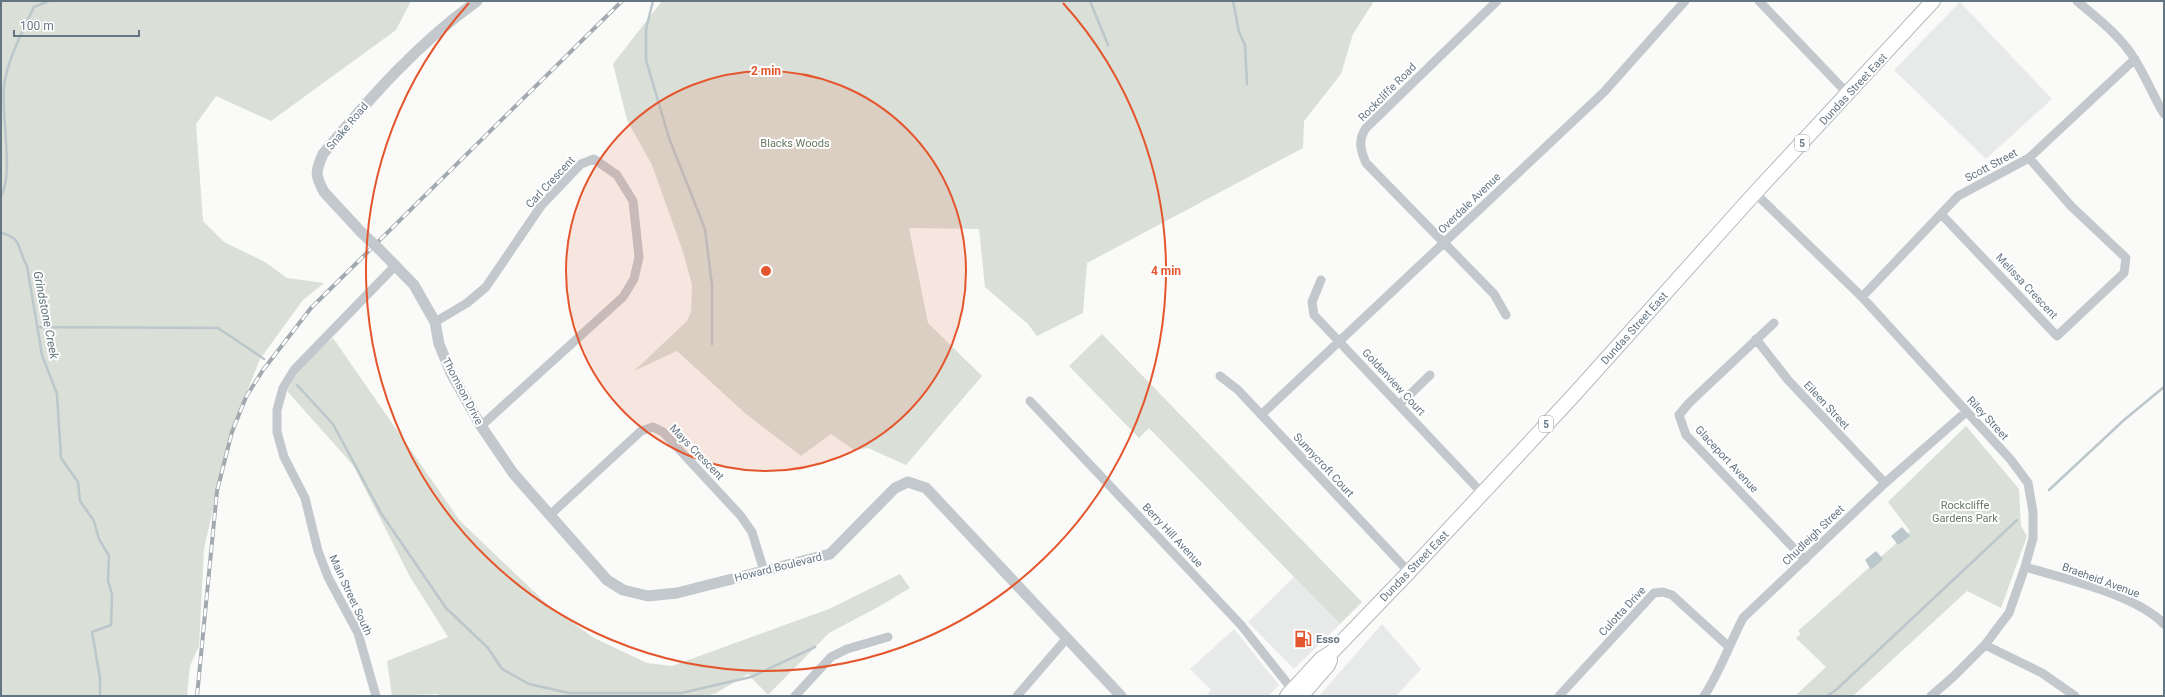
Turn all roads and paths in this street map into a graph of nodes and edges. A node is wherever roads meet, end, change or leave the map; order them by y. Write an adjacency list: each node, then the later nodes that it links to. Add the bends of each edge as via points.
1 (477, 1): 14 (street, Snake Road, bridge, via 457,15 406,60 323,154 317,167 316,177 324,192)
2 (1497, 1): 13 (street, Rockcliffe Road, via 1366,128 1360,138 1361,152 1366,163)
3 (1685, 1): 13 (street, Overdale Avenue, via 1604,92)
4 (1759, 1): 8 (street)
5 (1933, 1): 8 (main road, Dundas Street East / 5)
6 (2077, 1): 7 (street, via 2111,31)
7 (2135, 58): 9 (street); 10 (street, Scott Street)
8 (1848, 94): 11 (main road, Dundas Street East / 5)
9 (2164, 114)
10 (2029, 158): 12 (street, Scott Street, via 1958,196); 12 (street, Melissa Crescent, via 2071,206 2126,258 2124,273 2057,336)
11 (1756, 193): 16 (street, Riley Street); 31 (main road, Dundas Street East / 5)
12 (1941, 214): 16 (street, Scott Street)
13 (1444, 244): 17 (street, via 1494,294); 21 (street, Overdale Avenue)
14 (395, 266): 18 (street, Thomson Drive, via 414,285); 43 (street, Main Street South, via 294,370 283,388 277,410 277,432 284,457 305,498 318,551 328,577 358,633)
15 (1321, 280): 21 (street, Goldenview Court, via 1313,298 1312,309)
16 (1862, 297): 26 (street, Riley Street)
17 (1506, 315)
18 (435, 322): 28 (street, Thomson Drive, via 439,344 451,373); 28 (street, Carl Crescent, via 467,303 486,287 541,206 581,164 594,159 617,176 632,200 639,257 634,279 623,297)
19 (1774, 323): 20 (street, Glaceport Avenue)
20 (1756, 339): 30 (street, Eileen Street, via 1788,380); 33 (street, Glaceport Avenue, via 1679,415 1686,435)
21 (1338, 341): 25 (street, Goldenview Court); 27 (street, Overdale Avenue)
22 (1430, 375): 25 (street)
23 (1220, 376): 27 (street, Sunnycroft Court)
24 (1030, 401): 42 (street, Berry Hill Avenue, via 1241,625)
25 (1399, 405): 31 (street, Goldenview Court)
26 (1966, 412): 30 (street, Chudleigh Street); 34 (street, Riley Street, via 2011,460 2028,484 2033,512 2033,538)
27 (1261, 415): 36 (street, Sunnycroft Court)
28 (481, 426): 29 (street, Thomson Drive)
29 (513, 473): 32 (street, Howard Boulevard)
30 (1885, 483): 33 (street, Chudleigh Street)
31 (1482, 493): 36 (main road, Dundas Street East / 5)
32 (550, 514): 35 (street, Howard Boulevard, via 607,580 623,590 648,596 677,594); 35 (street, Mays Crescent, via 641,431 653,427 663,432 740,515 752,532)
33 (1805, 560): 41 (street, Chudleigh Street, via 1743,618)
34 (2025, 567): 37 (street, Braeheid Avenue, via 2128,600 2156,616); 40 (street, Riley Street, via 2009,613)
35 (764, 571): 39 (street, Howard Boulevard, via 830,554 895,488 908,482 926,488)
36 (1409, 572): 42 (main road, Dundas Street East / 5, via 1332,652 1328,665)
37 (2164, 624)
38 (888, 637): 44 (street, via 831,657)
39 (1067, 638): 45 (street); 46 (street, Howard Boulevard)
40 (1985, 645): 49 (street, Riley Street); 50 (street, via 2042,673)
41 (1728, 646): 47 (street, Culotta Drive, via 1672,595 1654,593); 48 (street, Chudleigh Street)
42 (1294, 695)
43 (376, 696)
44 (795, 696)
45 (1017, 696)
46 (1121, 696)
47 (1560, 696)
48 (1704, 696)
49 (1931, 696)
50 (2075, 696)

